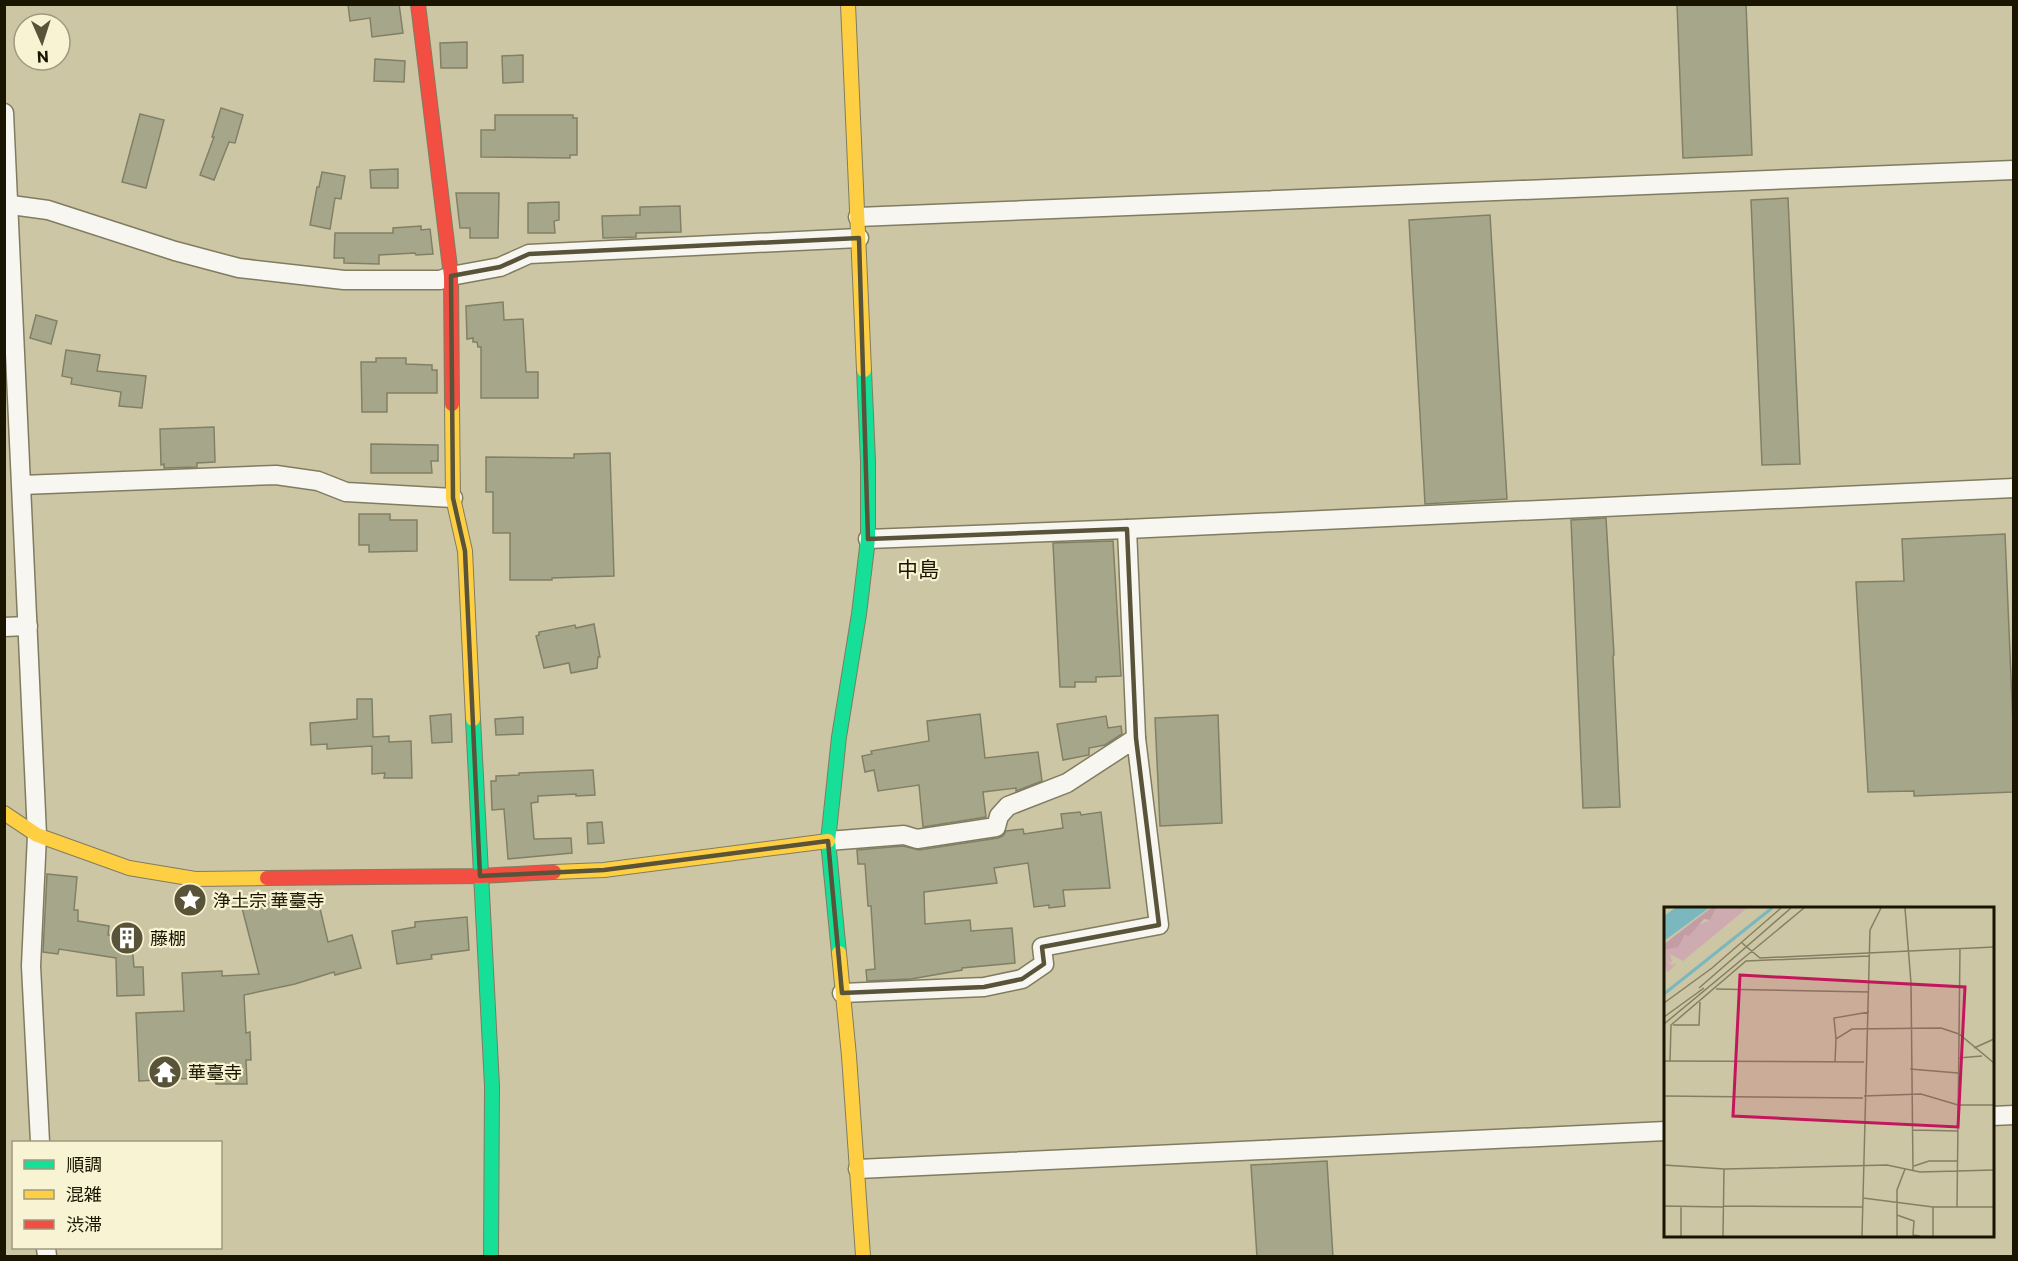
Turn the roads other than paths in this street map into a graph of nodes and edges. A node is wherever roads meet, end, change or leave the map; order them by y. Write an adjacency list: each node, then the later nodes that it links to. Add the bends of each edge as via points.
1 (418, 4): 8 (street)
2 (849, 4): 6 (street)
3 (4, 113): 5 (street)
4 (2013, 170): 6 (street)
5 (7, 204): 8 (street, via 48,210 239,268 344,280 440,280); 9 (street)
6 (858, 217): 7 (street)
7 (859, 238): 8 (street, via 529,254 500,267); 13 (street)
8 (451, 276): 11 (street)
9 (22, 485): 11 (street, via 276,475 318,481 346,492); 14 (street)
10 (2013, 488): 12 (street)
11 (453, 498): 20 (street, via 465,551)
12 (1127, 529): 13 (street); 16 (street)
13 (868, 539): 19 (street)
14 (28, 626): 15 (street); 18 (street)
15 (4, 627)
16 (1136, 738): 19 (street, via 1067,783 1008,806 999,816 996,828 917,839 904,835); 21 (street, via 1159,925 1042,947 1044,964 1022,979 984,987)
17 (4, 813): 18 (street)
18 (37, 835): 20 (street, via 129,868 195,879); 25 (street, via 31,966)
19 (828, 841): 20 (street, via 604,870); 21 (street)
20 (480, 876): 27 (street, via 492,1086)
21 (842, 993): 26 (street)
22 (1994, 1116): 23 (street)
23 (2013, 1116)
24 (1664, 1131): 26 (street)
25 (40, 1141)
26 (858, 1169): 28 (street)
27 (491, 1257)
28 (863, 1257)

